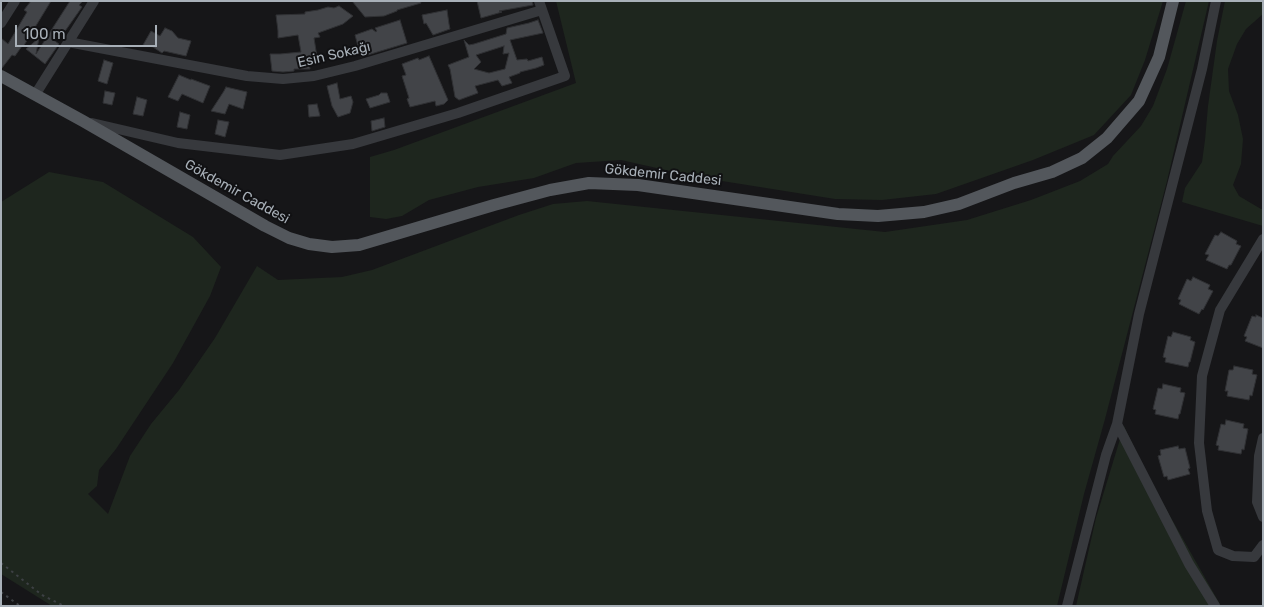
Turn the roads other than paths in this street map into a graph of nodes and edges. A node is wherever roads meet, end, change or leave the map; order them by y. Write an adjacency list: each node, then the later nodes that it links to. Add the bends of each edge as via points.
1 (15, 1): 6 (street)
2 (94, 1): 7 (street)
3 (1173, 1): 10 (main road, Gökdemir Caddesi, via 1158,57 1139,101 1107,138 1082,158 1052,172 959,204 924,212 878,216 838,214 638,185 589,183 531,195 359,245 332,247 289,238 265,226)
4 (1216, 1): 12 (street, via 1200,78 1139,314)
5 (540, 6): 7 (street, Esin Sokağı, via 355,66 314,76 283,79 247,76); 10 (street, Gökdemir Caddesi, via 565,76 458,113 352,144 280,155 178,143)
6 (1, 23)
7 (68, 42): 9 (street)
8 (1, 76): 9 (main road, Gökdemir Caddesi)
9 (35, 95): 10 (main road, Gökdemir Caddesi)
10 (83, 121)
11 (1263, 238): 15 (street, via 1220,310 1202,376 1199,443 1207,511 1218,550 1233,556 1254,557)
12 (1117, 424): 16 (street); 17 (street, via 1189,564)
13 (1263, 438): 14 (street, via 1257,502)
14 (1263, 518)
15 (1263, 545)
16 (1067, 606)
17 (1215, 606)

